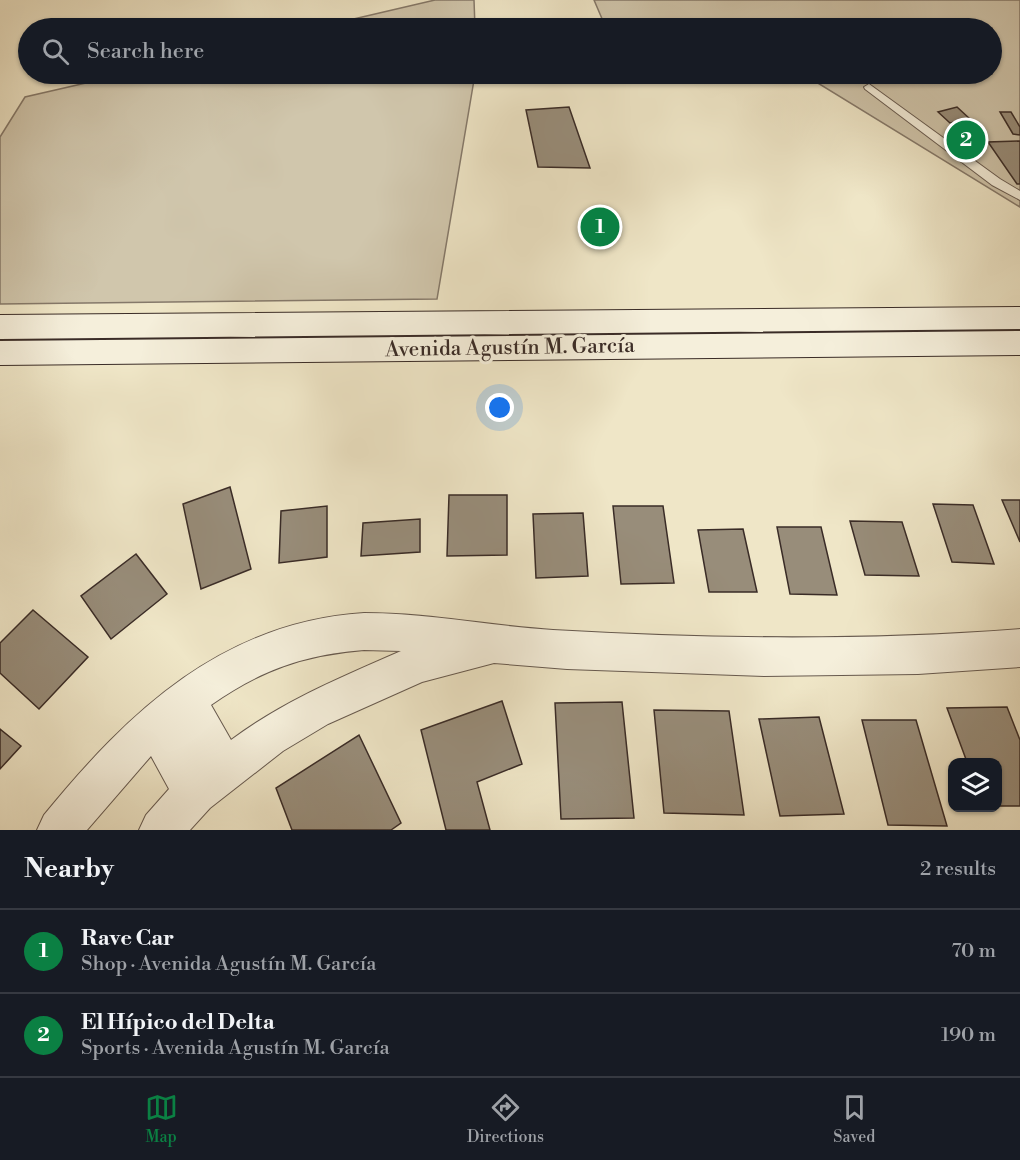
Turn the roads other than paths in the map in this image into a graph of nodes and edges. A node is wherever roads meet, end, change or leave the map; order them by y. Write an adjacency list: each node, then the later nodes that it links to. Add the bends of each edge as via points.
1 (869, 87): 2 (lane)
2 (1020, 196)
3 (1020, 318): 4 (main road, Avenida Agustín M. García)
4 (0, 327)
5 (1020, 343): 6 (main road, Avenida Agustín M. García)
6 (0, 352)
7 (498, 644): 8 (street, via 777,657); 9 (street, via 383,630 327,634 254,656); 10 (street, via 420,663 364,686 269,737)
8 (1020, 648)
9 (171, 712): 10 (street); 11 (street, via 136,740)
10 (210, 781): 12 (street)
11 (59, 830)
12 (161, 830)

